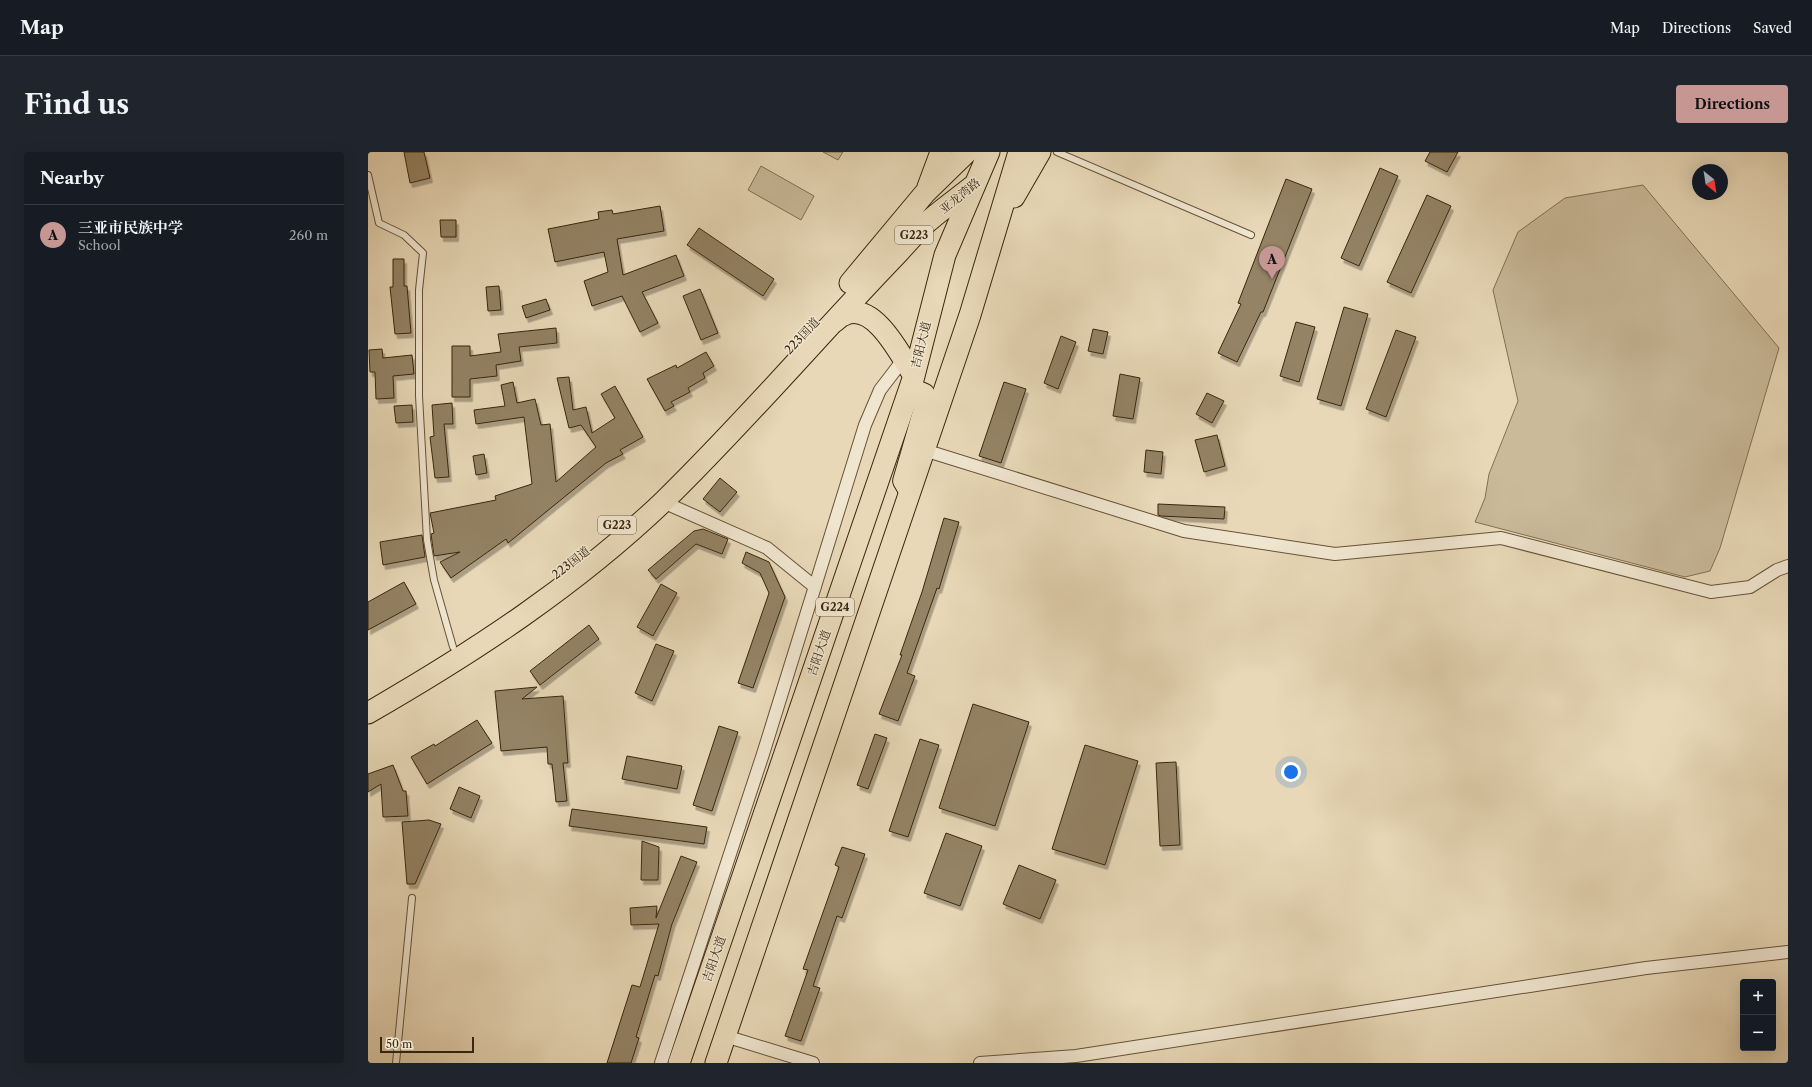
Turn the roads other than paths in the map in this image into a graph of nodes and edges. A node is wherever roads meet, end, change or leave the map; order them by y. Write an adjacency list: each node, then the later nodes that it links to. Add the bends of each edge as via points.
1 (942, 152): 10 (highway)
2 (967, 152): 10 (highway, 亚龙湾路 / G223)
3 (989, 152): 9 (highway, 吉阳大道 / G224)
4 (1010, 152): 9 (highway, 亚龙湾路 / G223)
5 (1019, 152): 11 (highway, G224)
6 (1040, 152): 11 (highway)
7 (1057, 152): 12 (lane)
8 (368, 175): 21 (lane, via 379,223 404,235 423,253 419,290 419,396 427,540 434,580)
9 (977, 183): 14 (highway, 亚龙湾路 / G223, via 923,226); 15 (highway, 吉阳大道 / G224, via 945,255 924,336)
10 (926, 194): 13 (highway, 亚龙湾路 / G223)
11 (996, 227): 16 (highway, G224, via 970,316)
12 (1251, 235)
13 (829, 307): 21 (highway, 223国道 / G223, via 664,483 642,503 597,543 531,595)
14 (827, 328): 15 (highway, via 844,314 858,313 877,322); 18 (highway, 223国道 / G223)
15 (908, 376): 17 (main road, via 916,389 925,393 902,481); 20 (street, via 880,390 865,425); 29 (highway, 吉阳大道 / G224)
16 (924, 450): 17 (highway, G224); 19 (street, via 1184,530 1335,554 1501,538 1711,592 1750,587)
17 (909, 493): 26 (highway, G224)
18 (663, 502): 20 (street, via 767,548); 23 (highway, 223国道 / G223, via 578,577 507,628)
19 (1788, 566)
20 (815, 587): 28 (street)
21 (453, 647): 22 (highway, 223国道 / G223)
22 (368, 698)
23 (368, 713)
24 (412, 898): 27 (lane)
25 (1788, 952): 32 (street, via 1646,968 1076,1056)
26 (725, 1036): 30 (highway, G224); 31 (street)
27 (396, 1063)
28 (661, 1063)
29 (679, 1063)
30 (716, 1063)
31 (813, 1063)
32 (980, 1063)

